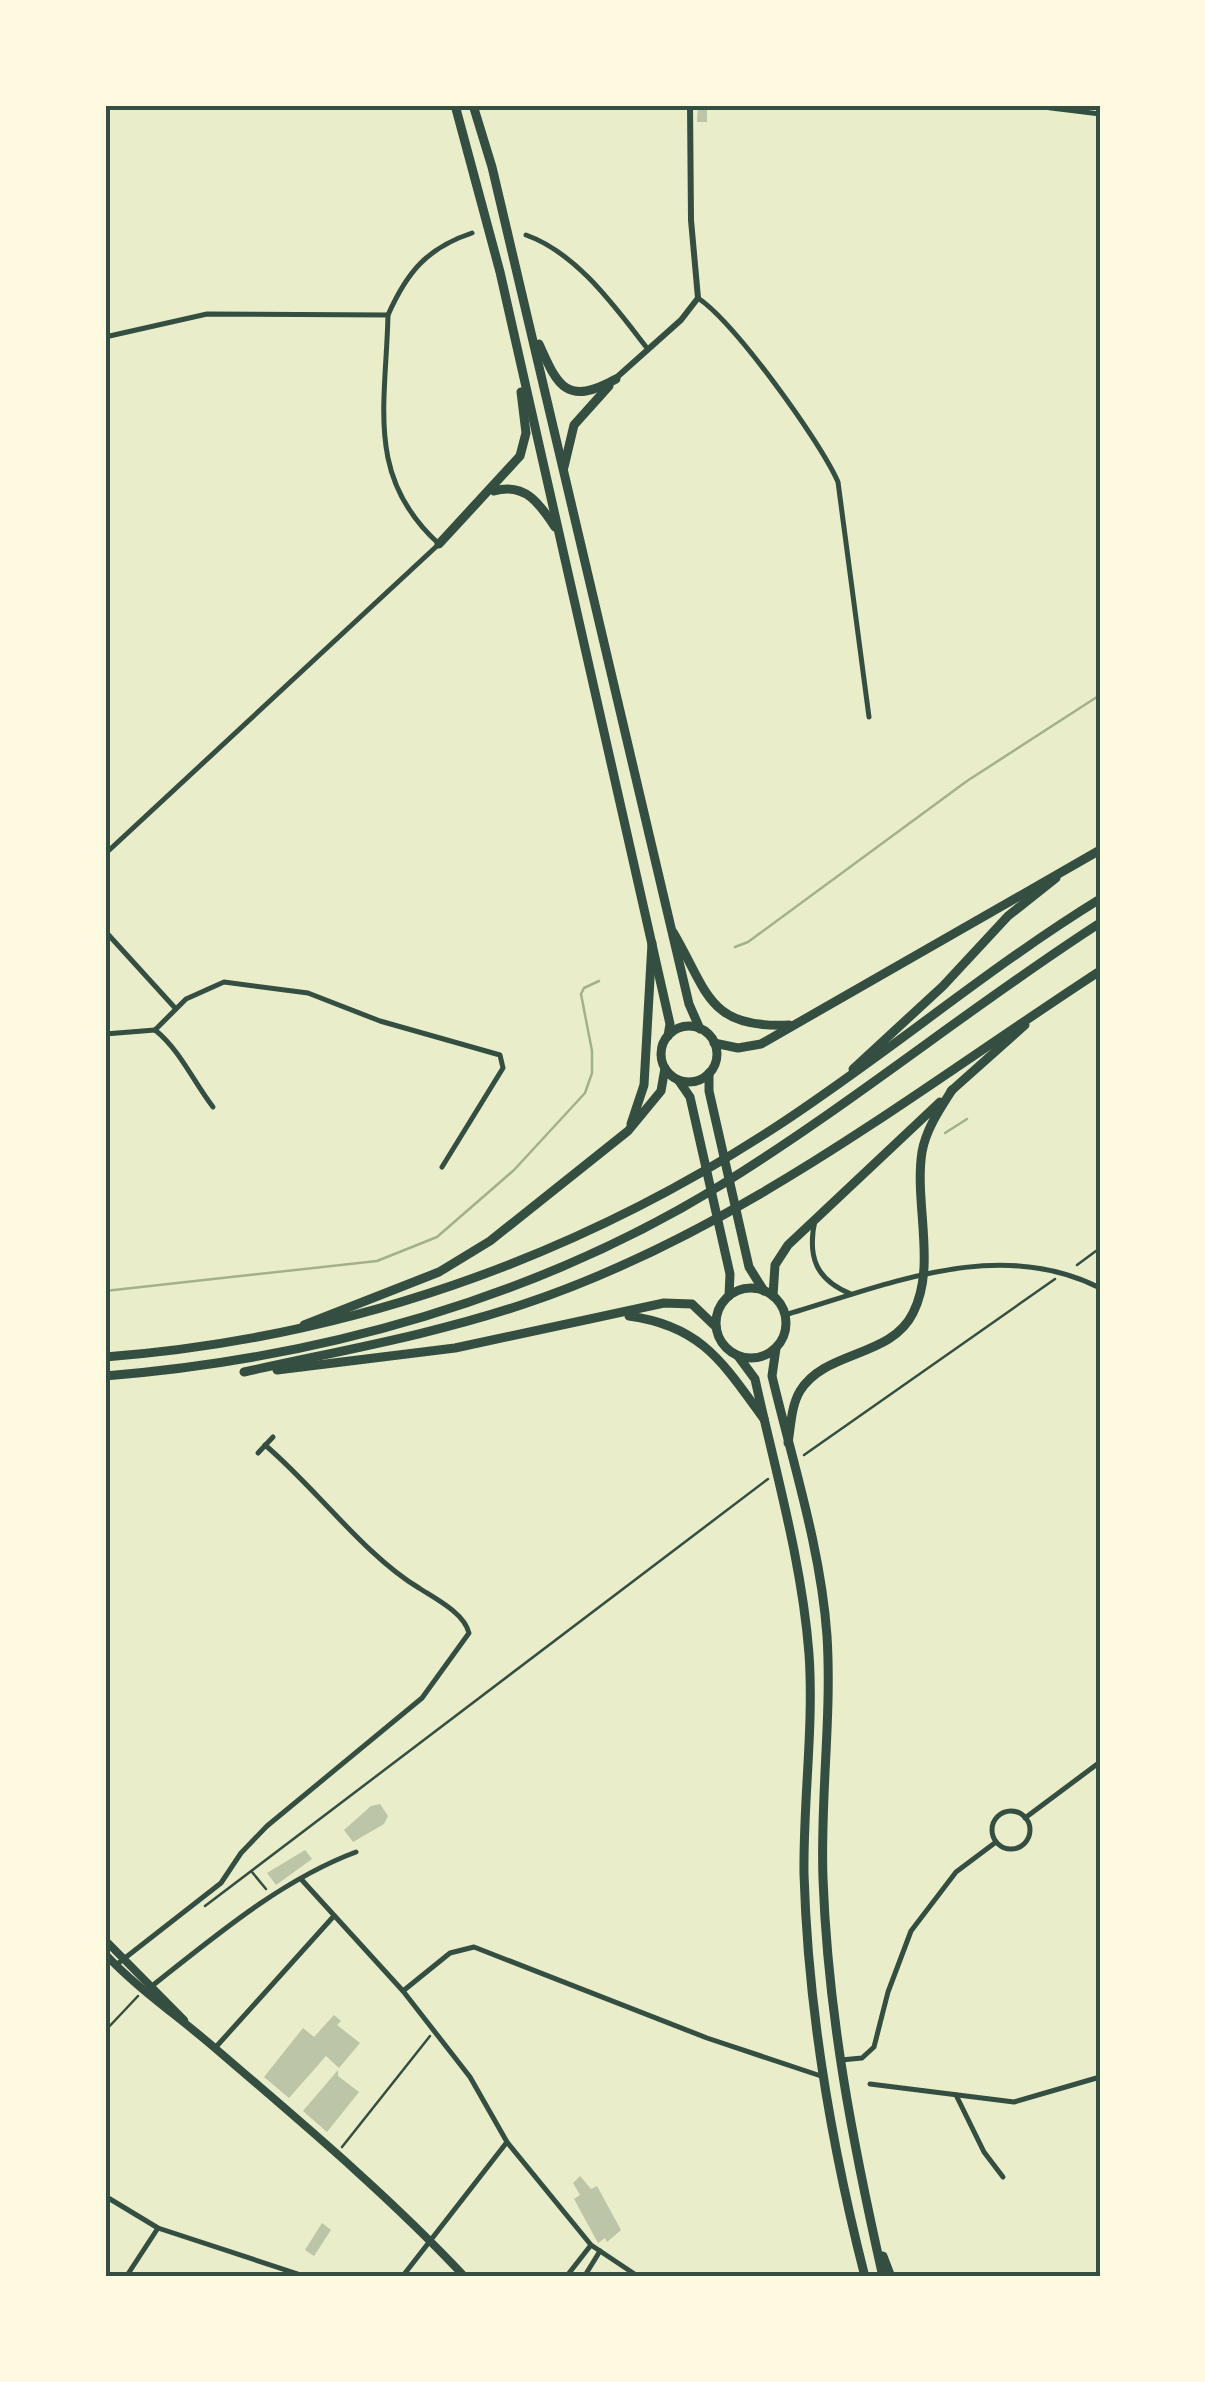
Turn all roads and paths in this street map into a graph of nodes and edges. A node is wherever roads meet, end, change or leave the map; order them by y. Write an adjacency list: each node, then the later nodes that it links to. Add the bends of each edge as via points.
1 (455, 105): 14 (highway)
2 (473, 105): 11 (highway)
3 (690, 105): 9 (street)
4 (1027, 105): 5 (street)
5 (1065, 107): 6 (street)
6 (1100, 114)
7 (472, 233): 10 (street, via 425,256 404,279)
8 (526, 235): 13 (street, via 579,269)
9 (698, 298): 13 (street); 20 (street, via 729,326 826,454 838,482)
10 (388, 314): 12 (street, via 225,312); 19 (street, via 386,465 406,509)
11 (530, 324): 15 (highway, via 561,386 596,390); 16 (highway)
12 (105, 337)
13 (648, 348): 15 (street)
14 (519, 360): 17 (highway, via 526,443); 18 (highway)
15 (616, 378): 16 (highway, via 574,425)
16 (564, 468): 27 (highway)
17 (491, 492): 18 (highway, via 530,495); 19 (highway)
18 (560, 535): 28 (highway)
19 (439, 544): 22 (street)
20 (868, 717)
21 (1100, 850): 23 (highway)
22 (105, 854)
23 (1074, 864): 32 (highway); 40 (highway, via 1008,916)
24 (1100, 900): 40 (highway)
25 (1100, 923): 61 (highway, via 799,1134 664,1216 451,1307 362,1334)
26 (105, 932): 30 (street)
27 (673, 932): 32 (highway, via 705,996 720,1011 755,1026); 33 (highway)
28 (652, 943): 36 (highway); 44 (highway, via 644,1085)
29 (1100, 971): 31 (highway)
30 (176, 1009): 34 (street); 45 (street, via 214,984 271,986 500,1055 503,1068)
31 (1035, 1016): 42 (highway); 62 (highway, via 753,1201 675,1241 527,1304 407,1339)
32 (792, 1025): 37 (highway, via 747,1048)
33 (700, 1029): 36 (highway, via 679,1028); 37 (highway)
34 (155, 1030): 35 (street); 43 (street, via 178,1051)
35 (105, 1034)
36 (668, 1036): 38 (highway)
37 (714, 1043): 39 (highway, via 716,1062)
38 (664, 1068): 41 (highway); 44 (highway, via 661,1091)
39 (709, 1073): 41 (highway); 51 (highway, via 749,1267)
40 (846, 1079): 57 (highway, via 714,1166 586,1233 444,1290)
41 (679, 1080): 52 (highway, via 690,1097 730,1274)
42 (952, 1090): 46 (highway); 67 (highway, via 922,1148 922,1286 914,1311 887,1341 810,1378 798,1396)
43 (213, 1107)
44 (628, 1132): 57 (highway, via 529,1213 440,1272)
45 (442, 1167)
46 (815, 1220): 51 (highway, via 782,1252); 53 (street, via 813,1262 830,1284)
47 (1100, 1248): 48 (path)
48 (1076, 1265)
49 (1055, 1280): 65 (path)
50 (1100, 1288): 53 (street, via 1060,1272 988,1263)
51 (768, 1294): 52 (highway, via 746,1288); 55 (highway)
52 (729, 1296): 56 (highway)
53 (854, 1296): 55 (street)
54 (621, 1315): 56 (highway, via 664,1302 692,1304); 62 (highway, via 455,1348); 64 (highway, via 688,1332 713,1352)
55 (785, 1316): 58 (highway)
56 (716, 1327): 59 (highway)
57 (296, 1330): 60 (highway)
58 (776, 1348): 59 (highway, via 758,1358); 67 (highway, via 772,1376)
59 (738, 1356): 64 (highway, via 755,1379)
60 (105, 1357)
61 (210, 1365): 62 (highway); 63 (highway)
62 (244, 1372)
63 (105, 1376)
64 (764, 1419): 87 (highway, via 809,1656 804,1875)
65 (842, 1429)
66 (273, 1436): 68 (street)
67 (788, 1444): 86 (highway, via 826,1634 822,1849)
68 (265, 1445): 69 (street); 80 (street, via 380,1555 465,1620 469,1634 422,1698 267,1826 221,1883)
69 (258, 1454)
70 (730, 1504): 76 (path, via 251,1871)
71 (1100, 1762): 72 (street)
72 (1025, 1818): 73 (street, via 1014,1812 997,1818); 73 (street, via 1029,1835 1023,1845 1012,1849)
73 (996, 1842): 86 (street, via 956,1872 911,1931 874,2047 862,2058)
74 (356, 1852): 75 (street)
75 (301, 1879): 76 (street); 77 (street)
76 (272, 1898): 81 (street)
77 (333, 1917): 82 (street); 85 (street)
78 (105, 1940): 80 (main road)
79 (105, 1954): 80 (main road)
80 (120, 1962): 81 (main road)
81 (147, 1988): 83 (path); 85 (main road)
82 (403, 1991): 84 (street); 87 (street, via 450,1953 474,1947)
83 (105, 2031)
84 (434, 2031): 91 (street); 92 (path)
85 (215, 2048): 92 (main road)
86 (838, 2060): 107 (highway)
87 (821, 2076): 106 (highway)
88 (1100, 2077): 90 (street, via 1024,2101)
89 (870, 2084): 90 (street)
90 (956, 2095): 93 (street)
91 (507, 2142): 96 (street); 97 (street)
92 (336, 2155): 96 (main road)
93 (1003, 2177)
94 (105, 2196): 95 (street)
95 (158, 2228): 99 (street); 100 (street)
96 (432, 2242): 101 (street); 102 (main road)
97 (591, 2245): 98 (street); 103 (street)
98 (600, 2251): 104 (street); 105 (street)
99 (126, 2277)
100 (308, 2277)
101 (402, 2277)
102 (465, 2277)
103 (566, 2277)
104 (584, 2277)
105 (639, 2277)
106 (863, 2277)
107 (887, 2277)

